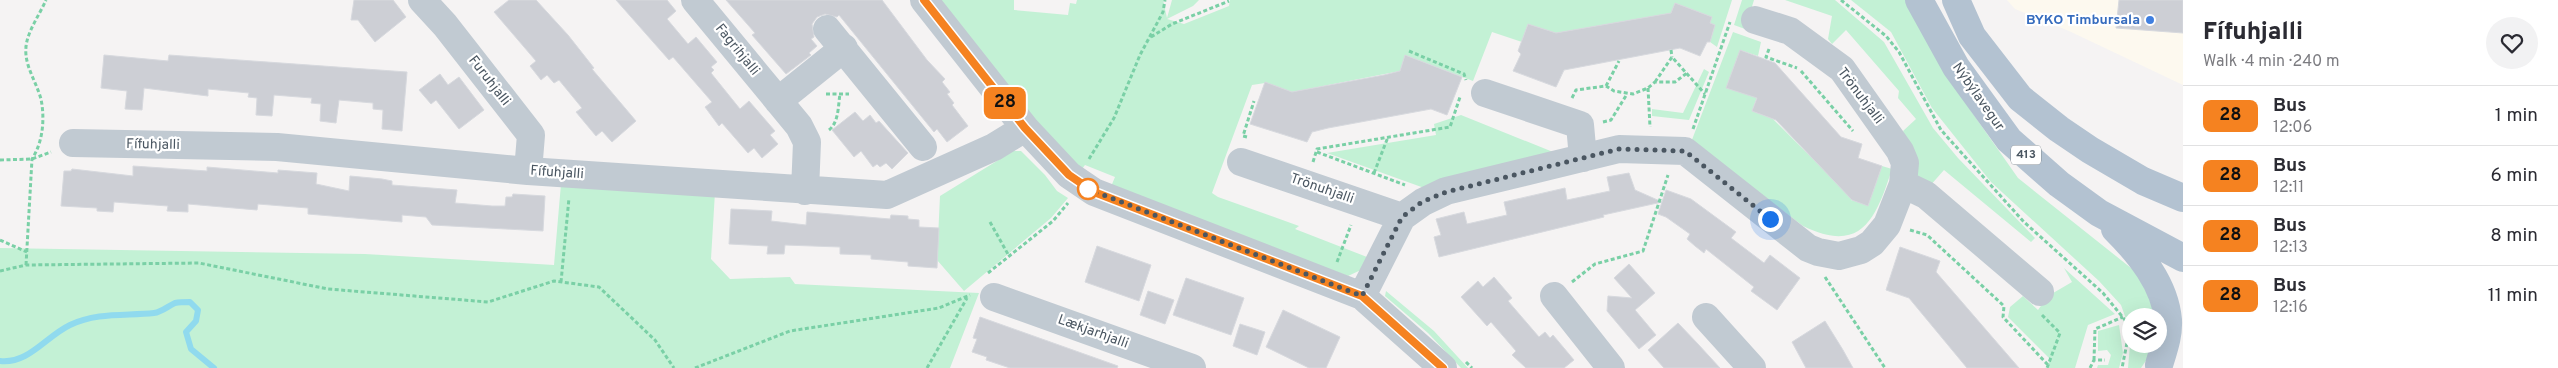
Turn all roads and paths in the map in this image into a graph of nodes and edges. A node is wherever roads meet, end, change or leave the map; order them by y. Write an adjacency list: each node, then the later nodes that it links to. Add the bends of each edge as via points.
1 (46, 0): 42 (path, via 26,44 32,78 41,100 42,133 39,148)
2 (422, 0): 44 (street, Furuhjalli, via 531,135)
3 (695, 0): 27 (street, Fagrihjalli)
4 (924, 0): 32 (street)
5 (1165, 0): 12 (path, via 1163,12)
6 (1841, 0): 72 (path, via 1886,36 1899,52 1941,130 2024,222 2103,292)
7 (1919, 0): 54 (main road, Nýbýlavegur / 413, via 1956,67 2009,140)
8 (1956, 0): 51 (main road, via 1972,36 2020,98 2090,150 2143,181)
9 (1229, 1): 12 (path, via 1172,24)
10 (1741, 22): 11 (path); 11 (path); 48 (street, Trönuhjalli, via 1790,31 1842,69 1900,151 1905,163)
11 (1729, 26): 26 (path)
12 (1150, 38): 49 (path, via 1114,118 1086,163 1090,166)
13 (1772, 42): 33 (path, via 1766,57 1799,68)
14 (1671, 50): 16 (path)
15 (1409, 52): 34 (path, via 1464,74 1466,80 1450,126)
16 (1672, 56): 18 (path); 19 (path)
17 (1619, 61): 20 (path)
18 (1687, 73): 19 (path, via 1675,82); 26 (path)
19 (1655, 82): 21 (path)
20 (1606, 86): 21 (path, via 1627,94); 30 (path, via 1576,90)
21 (1648, 88): 29 (path)
22 (1485, 93): 30 (street)
23 (819, 94): 24 (path)
24 (840, 94): 25 (path); 31 (path)
25 (855, 94)
26 (1705, 94): 38 (path)
27 (778, 100): 36 (street, via 835,38); 50 (street, Fagrihjalli, via 799,126 807,142)
28 (1254, 100): 37 (path, via 1243,136)
29 (1650, 115)
30 (1564, 120): 41 (street, via 1580,125)
31 (834, 124)
32 (1025, 128): 49 (street); 50 (street, Fífuhjalli, via 994,148 887,195)
33 (1858, 136)
34 (1388, 137): 39 (path, via 1318,149); 46 (path)
35 (73, 144): 42 (path); 44 (street, Fífuhjalli, via 277,147)
36 (923, 147)
37 (1246, 150): 45 (street, Trönuhjalli)
38 (1685, 151): 41 (street, via 1619,149); 48 (street, Trönuhjalli, via 1803,244 1828,255 1850,254 1872,243 1887,225); 69 (path, via 1672,161 1643,251 1595,264)
39 (1316, 152): 45 (path); 46 (path)
40 (1305, 156): 45 (path)
41 (1583, 158): 53 (street, via 1446,192)
42 (32, 159): 43 (path); 58 (path)
43 (0, 160)
44 (528, 171): 47 (street, Fífuhjalli)
45 (1310, 171): 52 (street, Trönuhjalli)
46 (1374, 173): 53 (path, via 1411,188)
47 (572, 174): 50 (street, Fífuhjalli); 66 (path)
48 (1903, 184): 71 (street, via 1926,195)
49 (1080, 185): 59 (path, via 1053,221); 67 (street)
50 (805, 191)
51 (2183, 198)
52 (1359, 202): 53 (street, Trönuhjalli); 62 (path)
53 (1412, 210): 67 (street)
54 (2099, 214): 60 (main road, Nýbýlavegur / 413); 81 (main road, via 2135,250 2163,298 2168,320 2167,339)
55 (990, 222): 59 (path)
56 (1903, 228): 80 (path, via 1927,235 2004,306 2004,317)
57 (0, 240): 58 (path)
58 (27, 252): 63 (path)
59 (1009, 256): 68 (path)
60 (2183, 258)
61 (1328, 259): 62 (path)
62 (1337, 262): 67 (path)
63 (26, 265): 64 (path); 66 (path, via 198,263 328,289 488,302 554,281)
64 (0, 272)
65 (1822, 272): 89 (path)
66 (561, 282): 82 (path, via 599,287 655,340)
67 (1366, 288): 79 (street)
68 (984, 289): 70 (path); 85 (street, Lækjarhjalli)
69 (1554, 296): 87 (street)
70 (968, 298): 83 (path, via 939,308 790,332); 84 (path)
71 (2039, 301): 80 (path, via 2060,333)
72 (2122, 316)
73 (1706, 317): 88 (street)
74 (2122, 317): 77 (path, via 2095,329)
75 (2183, 332): 81 (street)
76 (2125, 353): 91 (path)
77 (2094, 360): 78 (path); 90 (path)
78 (2105, 360)
79 (1451, 362): 86 (path)
80 (2048, 367)
81 (2158, 367)
82 (674, 368)
83 (695, 368)
84 (927, 368)
85 (1192, 368)
86 (1472, 368)
87 (1611, 368)
88 (1752, 368)
89 (1885, 368)
90 (2090, 368)
91 (2122, 368)

